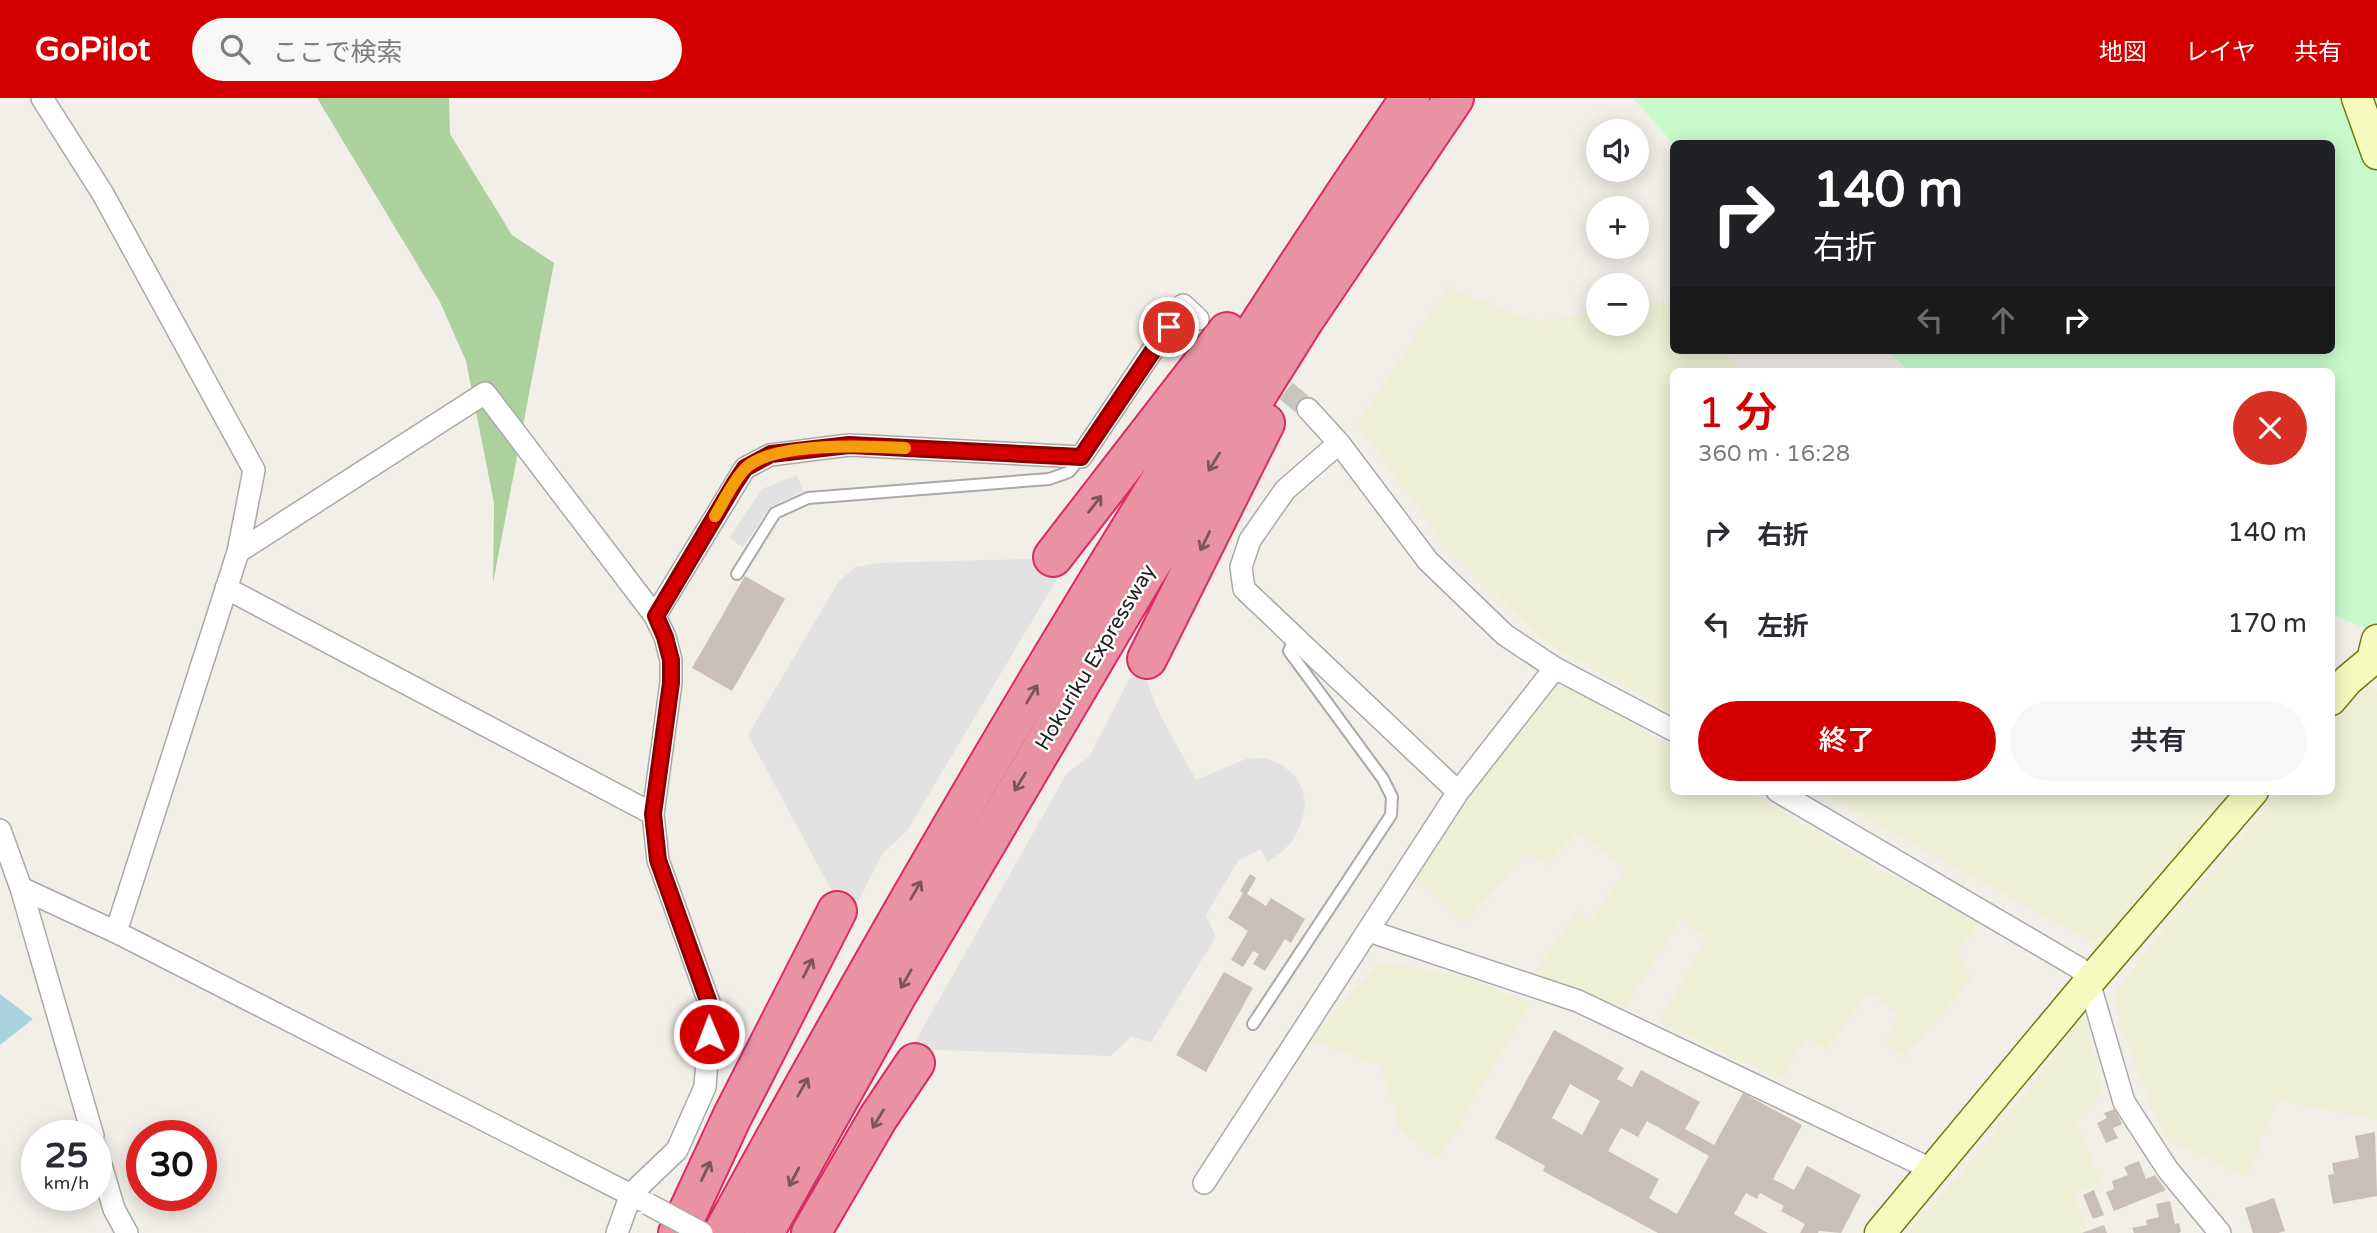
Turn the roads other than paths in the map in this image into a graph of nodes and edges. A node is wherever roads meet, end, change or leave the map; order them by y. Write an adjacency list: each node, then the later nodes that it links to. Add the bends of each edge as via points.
1 (41, 98): 11 (street, via 103,194 254,470)
2 (1395, 98): 12 (highway, one-way to 2, via 1266,281)
3 (1410, 98): 43 (highway, Hokuriku Expressway, one-way to 3, via 941,846 1113,556 1276,298)
4 (1455, 98): 18 (highway, one-way to 18, via 1255,440); 44 (highway, Hokuriku Expressway, one-way to 44, via 1304,320 1143,577 898,993)
5 (2357, 98): 6 (street)
6 (2377, 154)
7 (1198, 319): 10 (street, via 1183,305)
8 (1308, 409): 9 (street)
9 (1339, 443): 16 (street, via 1285,491 1250,540 1241,567 1244,589); 19 (street, via 1428,561 1505,635)
10 (1081, 457): 13 (lane, via 1069,472 1049,480 808,498 775,513); 15 (street, via 849,445 771,454 745,468)
11 (238, 552): 14 (street); 15 (street, via 485,393)
12 (1053, 557)
13 (737, 574)
14 (226, 588): 25 (street); 30 (street)
15 (656, 616): 25 (street, via 671,660 671,683)
16 (1294, 638): 22 (street); 32 (lane, via 1289,651 1383,779 1392,797 1391,815)
17 (2375, 656): 20 (street)
18 (1147, 659)
19 (1555, 668): 21 (street); 22 (street)
20 (2335, 695)
21 (1670, 728)
22 (1458, 792): 29 (street)
23 (1784, 795): 31 (street, via 2079,968)
24 (2250, 795): 31 (street)
25 (653, 814): 37 (street, via 658,860 711,1009 705,1087 677,1150)
26 (0, 830): 27 (street)
27 (21, 888): 30 (street); 34 (street)
28 (837, 911): 41 (highway, one-way to 28)
29 (1369, 931): 35 (street, via 1578,1002); 36 (street)
30 (116, 932): 37 (street)
31 (2089, 982): 35 (street); 47 (street, via 2124,1102 2168,1170)
32 (1252, 1024)
33 (915, 1063): 45 (highway, one-way to 45)
34 (88, 1120)
35 (1933, 1170): 46 (street)
36 (1204, 1184)
37 (639, 1199): 40 (street); 42 (street, bridge)
38 (112, 1202): 39 (street)
39 (127, 1233)
40 (617, 1233)
41 (678, 1233)
42 (702, 1233)
43 (723, 1233)
44 (764, 1233)
45 (811, 1233)
46 (1880, 1233)
47 (2220, 1233)

